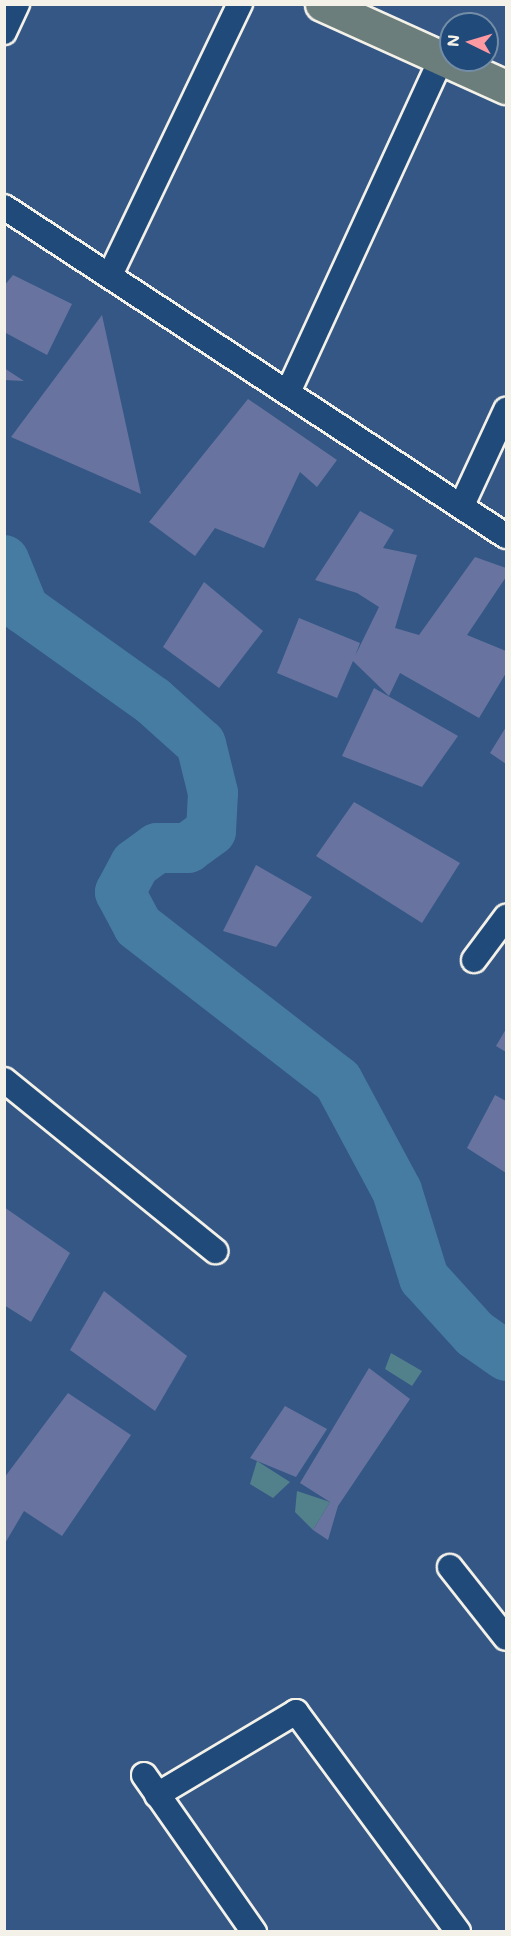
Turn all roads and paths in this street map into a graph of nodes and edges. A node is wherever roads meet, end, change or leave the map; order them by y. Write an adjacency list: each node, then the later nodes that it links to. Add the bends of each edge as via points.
1 (17, 4): 4 (street)
2 (240, 4): 10 (street)
3 (322, 4): 5 (main road)
4 (4, 32)
5 (439, 59)
6 (439, 64): 11 (street)
7 (470, 72): 8 (main road)
8 (507, 87)
9 (4, 207): 10 (street)
10 (110, 275): 11 (street)
11 (289, 390): 13 (street)
12 (507, 410): 13 (street)
13 (462, 506): 14 (street)
14 (507, 536)
15 (507, 917): 16 (street)
16 (474, 960)
17 (4, 1080): 18 (street)
18 (215, 1251)
19 (450, 1567): 20 (street)
20 (507, 1638)
21 (144, 1775): 22 (street)
22 (157, 1795): 23 (street); 24 (street, via 296,1712)
23 (254, 1932)
24 (458, 1932)

